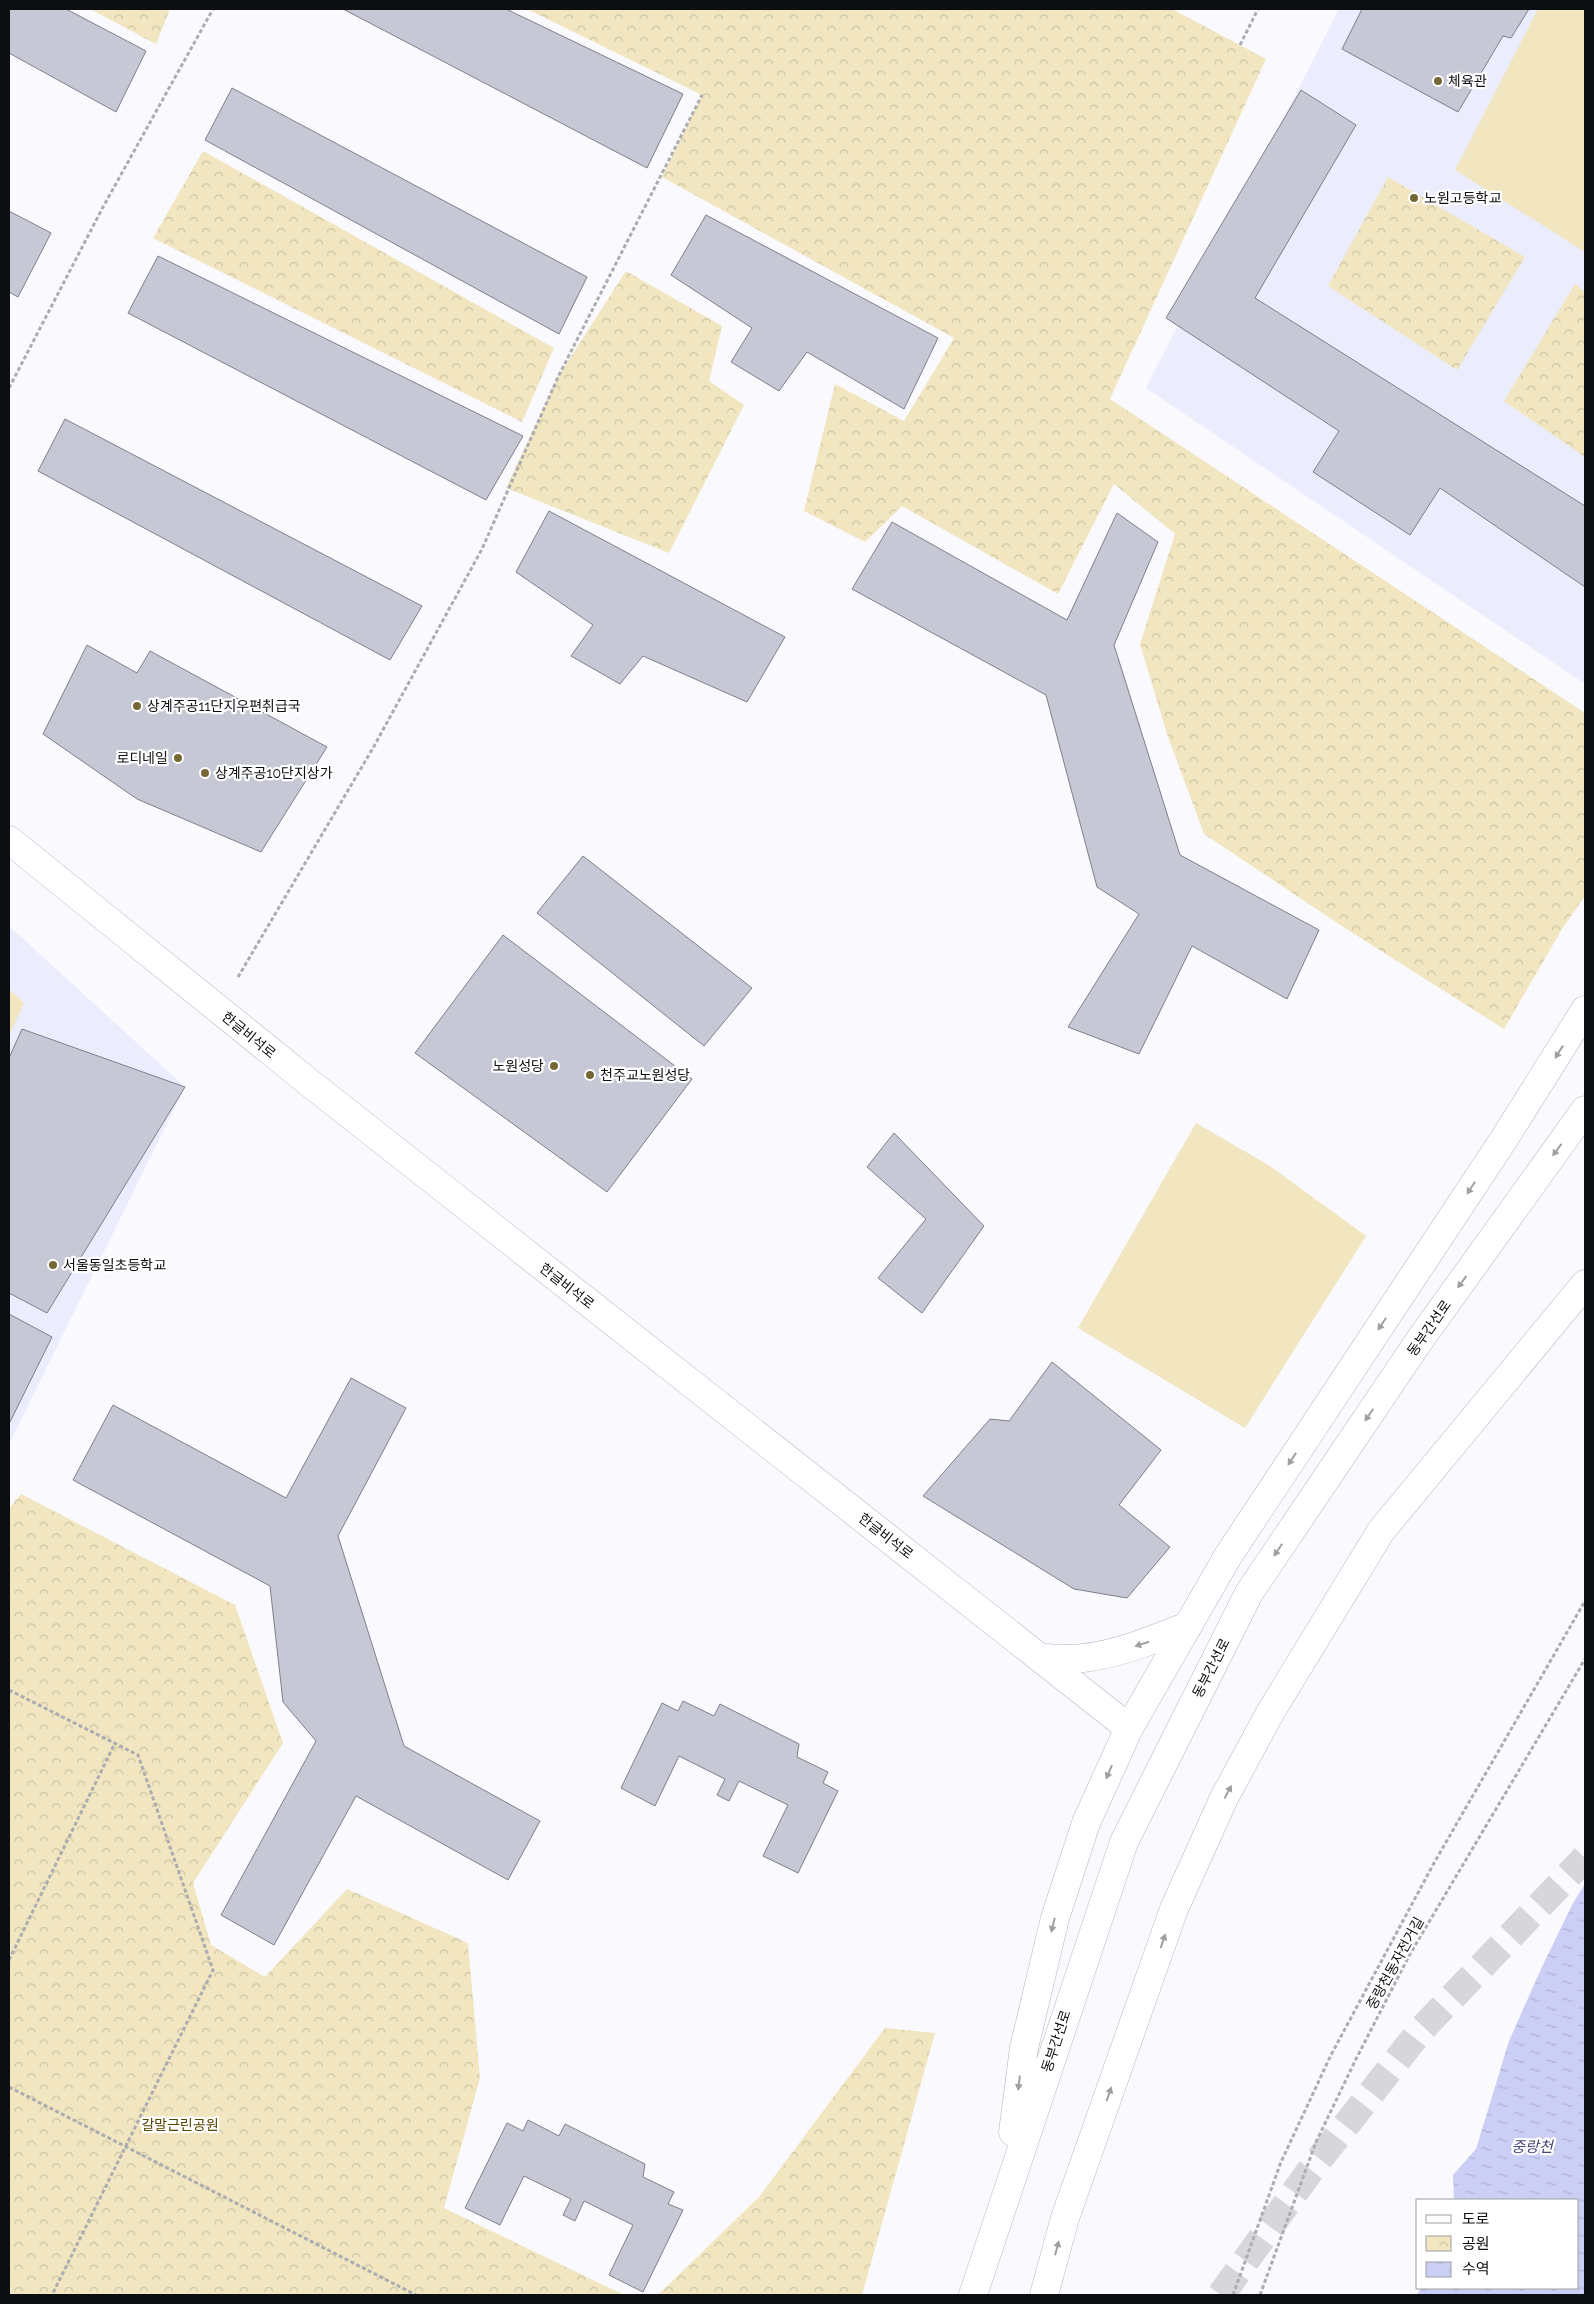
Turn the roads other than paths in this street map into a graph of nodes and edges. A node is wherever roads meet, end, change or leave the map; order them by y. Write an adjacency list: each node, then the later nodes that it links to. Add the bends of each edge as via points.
1 (9, 840): 6 (main road, 한글비석로, via 219,1010)
2 (1585, 1010): 5 (main road, one-way to 5, via 1504,1139 1228,1556)
3 (1585, 1110): 8 (main road, 동부간선로, one-way to 8, via 1419,1341 1249,1593 1124,1842)
4 (1585, 1284): 10 (main road, one-way to 4, via 1065,2218 1174,1909 1224,1798 1270,1712 1381,1531)
5 (1188, 1626): 6 (main road, one-way to 6, via 1144,1644 1116,1651 1083,1658); 7 (main road)
6 (1040, 1658): 7 (main road, 한글비석로)
7 (1129, 1728): 8 (main road, one-way to 8, via 1086,1823 1055,1918 1024,2048)
8 (1005, 2195): 9 (main road, 동부간선로)
9 (973, 2295)
10 (1044, 2295)

